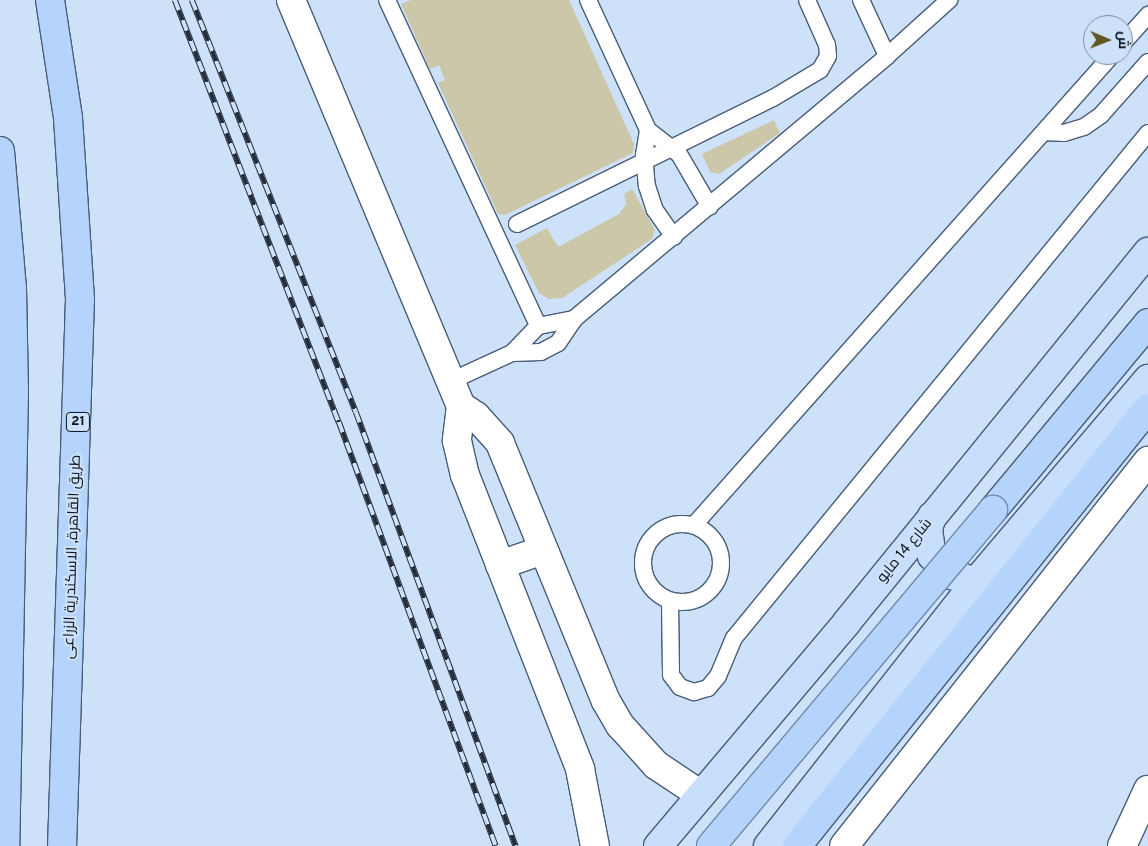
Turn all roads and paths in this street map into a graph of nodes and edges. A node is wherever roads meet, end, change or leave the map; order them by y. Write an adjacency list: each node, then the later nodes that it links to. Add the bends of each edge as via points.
1 (50, 0): 41 (highway, طريق القاهرة, الاسكندرية الزراعى / 21, via 68,118 80,299)
2 (291, 0): 28 (street)
3 (387, 0): 25 (lane)
4 (588, 0): 13 (lane)
5 (806, 0): 16 (lane, via 827,45 828,56 820,70 773,98)
6 (861, 0): 10 (lane)
7 (949, 0): 10 (lane)
8 (1148, 15): 9 (lane)
9 (1133, 32)
10 (888, 56): 19 (lane)
11 (1148, 62): 14 (lane, via 1101,115 1084,127 1064,133)
12 (1103, 65): 14 (lane)
13 (648, 130): 16 (lane); 18 (lane)
14 (1044, 132): 33 (lane)
15 (1148, 133): 37 (lane, via 734,638 718,676 708,688 694,692 680,687 671,675)
16 (672, 147): 18 (lane); 19 (lane)
17 (0, 151): 40 (highway, via 12,288 14,391)
18 (644, 162): 20 (lane); 21 (lane, via 650,198)
19 (710, 207): 21 (lane)
20 (517, 224)
21 (674, 237): 23 (lane)
22 (1148, 252): 32 (main road, شارع 14 مايو)
23 (574, 319): 25 (lane); 26 (lane, via 564,336 550,348 531,354)
24 (1148, 323): 44 (highway, bridge)
25 (538, 326): 26 (lane)
26 (512, 353): 28 (lane)
27 (1148, 378): 36 (main road)
28 (451, 381): 29 (street)
29 (461, 406): 34 (street, via 476,416 500,443); 35 (street, via 457,432 460,458)
30 (1148, 408): 46 (highway)
31 (1148, 461): 47 (street)
32 (932, 516): 36 (main road, via 928,529 932,556 952,575); 39 (main road, شارع 14 مايو)
33 (694, 525): 37 (lane, via 676,524 660,530 648,543 643,560 645,577 655,592); 37 (lane, via 709,534 719,548 721,566 716,583 704,596 688,602)
34 (543, 550): 35 (street); 39 (street, via 606,701 620,724 656,765)
35 (500, 565): 42 (street, via 580,769)
36 (980, 577): 45 (main road)
37 (670, 601)
38 (1148, 790): 48 (street)
39 (701, 795): 43 (main road, شارع 14 مايو)
40 (5, 846)
41 (62, 846)
42 (594, 846)
43 (658, 846)
44 (711, 846)
45 (768, 846)
46 (797, 846)
47 (844, 846)
48 (1122, 846)

